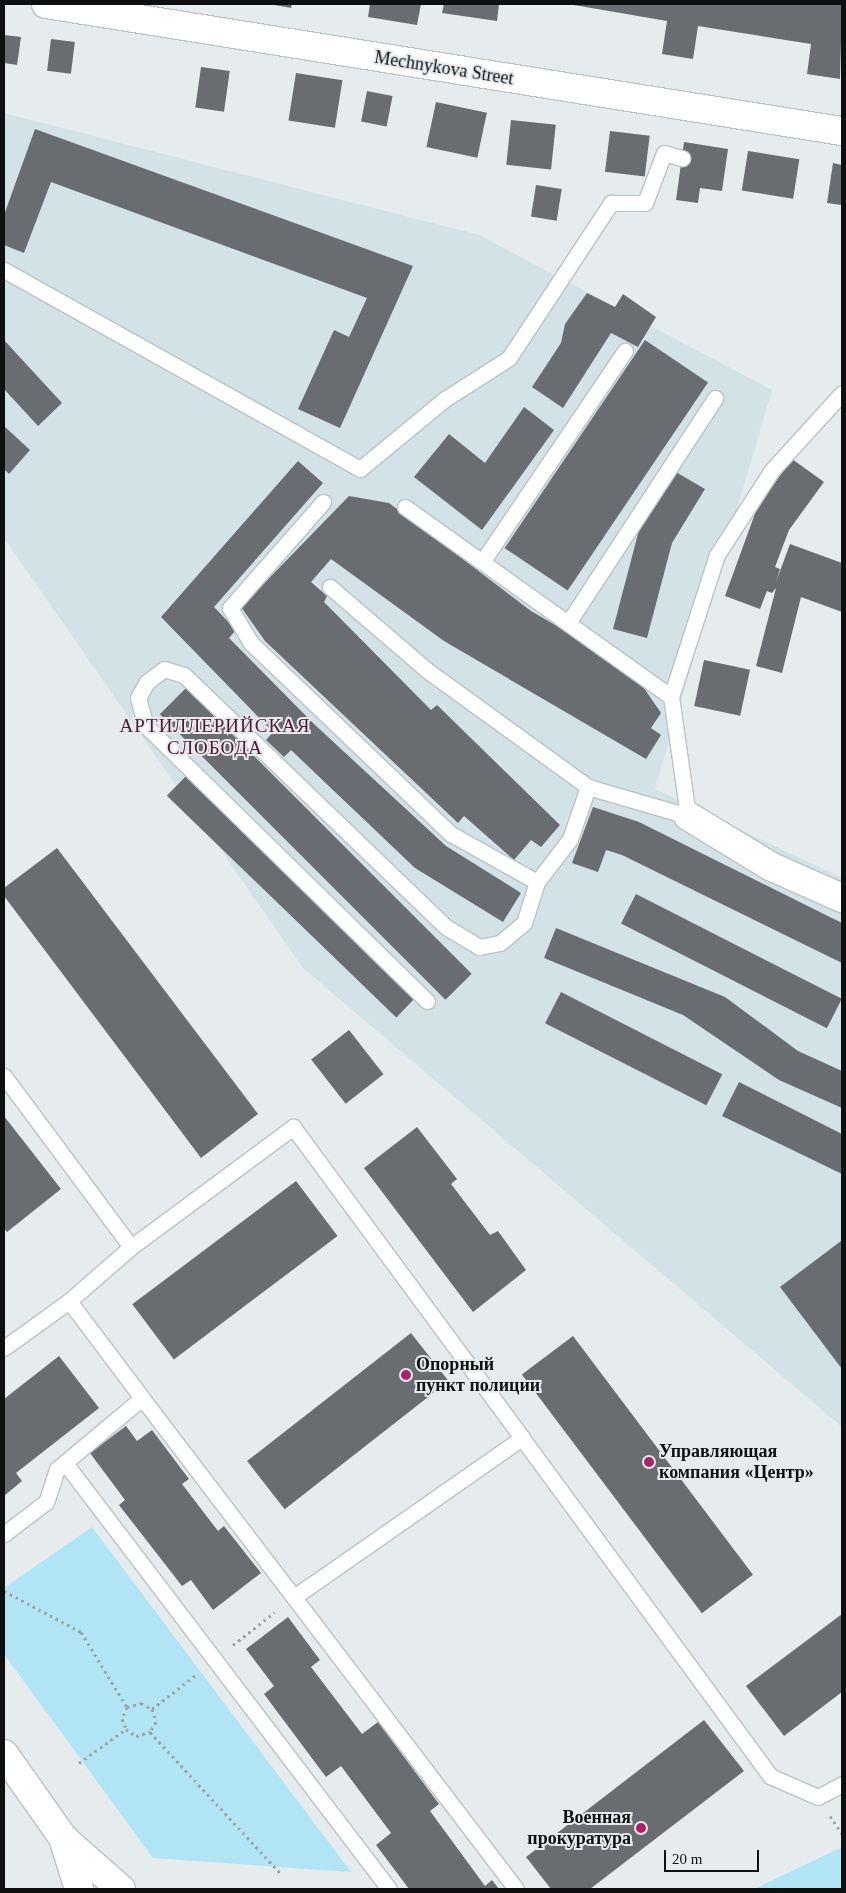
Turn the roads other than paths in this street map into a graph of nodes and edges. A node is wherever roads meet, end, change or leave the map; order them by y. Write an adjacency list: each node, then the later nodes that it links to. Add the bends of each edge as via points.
1 (46, 4): 2 (street, Mechnykova Street)
2 (842, 131)
3 (682, 158): 4 (lane, via 664,153 645,203 611,202 509,358 445,399 360,469)
4 (4, 270)
5 (625, 351): 10 (lane)
6 (842, 393): 13 (lane, via 772,470 717,555)
7 (715, 398): 12 (lane)
8 (323, 502): 16 (lane, via 230,608 251,643 451,834)
9 (405, 507): 10 (lane)
10 (482, 562): 12 (lane)
11 (330, 587): 14 (lane, via 428,671)
12 (568, 622): 13 (lane)
13 (671, 697): 15 (lane)
14 (588, 787): 15 (lane); 16 (lane, via 570,839)
15 (688, 816): 17 (street, via 772,867)
16 (537, 882): 18 (lane, via 524,923 500,943 478,947 446,928 184,675 164,669 147,682 138,698 146,726)
17 (842, 898)
18 (427, 1001)
19 (4, 1076): 20 (lane)
20 (131, 1247): 21 (lane); 24 (lane, via 293,1127)
21 (68, 1301): 22 (lane); 23 (lane)
22 (4, 1348)
23 (142, 1398): 25 (lane); 27 (lane)
24 (522, 1438): 27 (lane); 29 (lane, via 770,1776 818,1797)
25 (65, 1463): 26 (lane, via 58,1469 46,1502); 33 (lane)
26 (4, 1534)
27 (294, 1597): 34 (lane)
28 (4, 1754): 30 (street)
29 (842, 1784)
30 (64, 1839): 31 (street); 32 (street)
31 (79, 1889)
32 (121, 1889)
33 (388, 1889)
34 (516, 1889)

